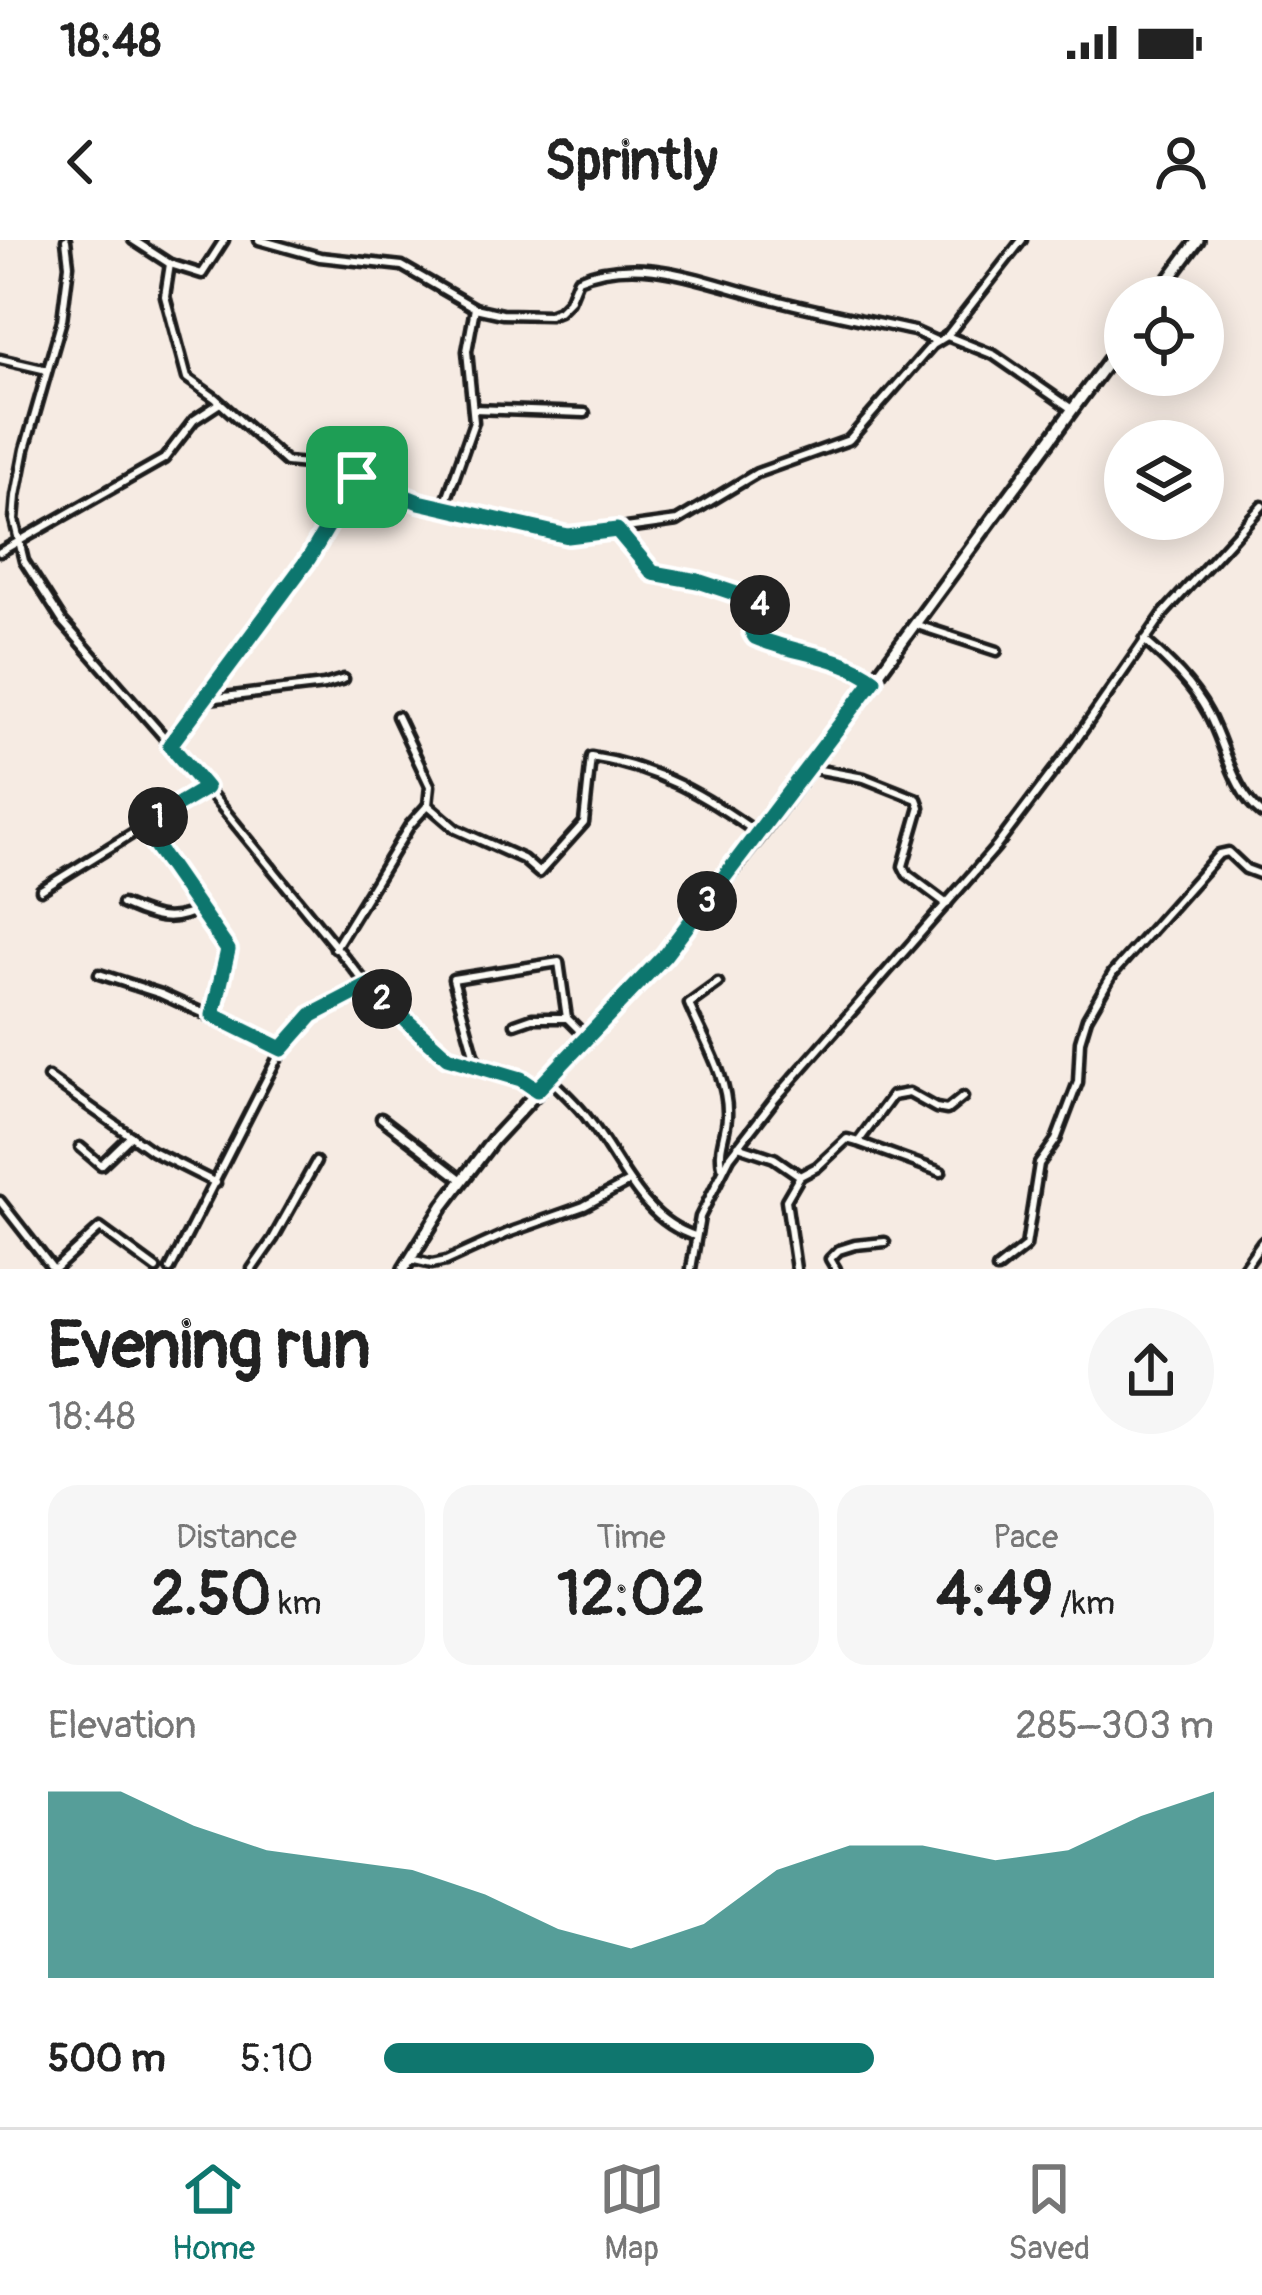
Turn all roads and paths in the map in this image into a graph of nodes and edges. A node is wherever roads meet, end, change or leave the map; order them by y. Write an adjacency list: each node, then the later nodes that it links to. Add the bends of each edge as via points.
1 (66, 240): 14 (street, via 67,288)
2 (134, 240): 7 (street)
3 (224, 240): 7 (street, via 202,274)
4 (263, 240): 9 (street, via 320,257 402,266)
5 (1022, 240): 10 (street)
6 (1198, 240): 8 (main road)
7 (170, 264): 15 (street, via 165,296 178,353 187,378)
8 (1171, 276)
9 (475, 308): 11 (street, via 548,315 569,301 578,279 620,268 685,274); 17 (street, via 467,351)
10 (947, 335): 11 (street); 16 (street, via 994,355)
11 (938, 342): 22 (street, via 849,440 757,473 676,521)
12 (0, 359): 14 (street)
13 (1104, 366): 16 (main road)
14 (46, 370): 23 (street, via 16,496)
15 (220, 403): 19 (street, via 286,462); 23 (street, via 194,420 164,460)
16 (1072, 409): 25 (main road)
17 (473, 410): 18 (street); 21 (street)
18 (585, 413)
19 (357, 477): 21 (street); 30 (street, via 309,558)
20 (1262, 506): 26 (street)
21 (444, 508): 22 (street, via 568,536)
22 (617, 530): 29 (street, via 653,573 758,601 755,637 851,665)
23 (16, 541): 24 (street); 32 (street, via 63,622)
24 (0, 552)
25 (914, 624): 27 (street); 29 (main road)
26 (1144, 640): 36 (street, via 1206,708 1241,795); 42 (street, via 1027,808)
27 (997, 651)
28 (344, 679): 30 (street)
29 (874, 680): 33 (main road)
30 (204, 699): 32 (street)
31 (397, 716): 35 (street, via 430,786)
32 (170, 745): 34 (street)
33 (809, 768): 38 (main road); 42 (street, via 917,799 903,866)
34 (206, 788): 37 (street); 44 (street)
35 (428, 805): 38 (street, via 455,829 539,872 584,824 591,757 680,782); 44 (street)
36 (1262, 814)
37 (142, 826): 40 (street); 43 (street)
38 (760, 835): 51 (main road, via 665,955)
39 (1262, 875): 82 (street, via 1219,854 1113,973 1080,1041 1078,1082 1056,1140 1039,1164 1026,1246)
40 (40, 890)
41 (122, 904): 43 (street, via 162,920)
42 (947, 904): 61 (street)
43 (201, 908): 48 (street, via 228,950)
44 (335, 948): 47 (street)
45 (99, 974): 48 (street)
46 (718, 983): 64 (street, via 689,1004 720,1076)
47 (368, 986): 52 (street, via 312,1015); 53 (street, via 447,1057)
48 (213, 1015): 52 (street)
49 (567, 1018): 50 (street); 51 (street); 53 (street, via 559,962 453,979)
50 (515, 1024)
51 (586, 1037): 55 (main road)
52 (282, 1049): 69 (street)
53 (478, 1068): 56 (street)
54 (48, 1077): 59 (street)
55 (549, 1077): 56 (main road); 68 (street)
56 (537, 1090): 67 (main road)
57 (963, 1097): 60 (street, via 947,1110 909,1093 892,1096)
58 (381, 1118): 67 (street)
59 (131, 1136): 62 (street, via 101,1165); 69 (street)
60 (858, 1142): 65 (street); 66 (street, via 847,1139)
61 (738, 1146): 64 (street); 66 (street)
62 (80, 1147)
63 (316, 1162): 78 (street)
64 (723, 1168): 71 (street)
65 (941, 1172)
66 (800, 1176): 80 (street, via 786,1200)
67 (462, 1180): 74 (main road)
68 (629, 1182): 71 (street, via 659,1217); 74 (street, via 446,1261)
69 (216, 1183): 77 (street)
70 (0, 1201): 75 (street)
71 (694, 1236): 79 (street)
72 (885, 1242): 81 (street, via 838,1250 830,1258)
73 (1262, 1242): 83 (street)
74 (407, 1264)
75 (54, 1269): 76 (street, via 100,1228)
76 (156, 1269)
77 (170, 1269)
78 (252, 1269)
79 (691, 1269)
80 (796, 1269)
81 (836, 1269)
82 (997, 1269)
83 (1243, 1269)

